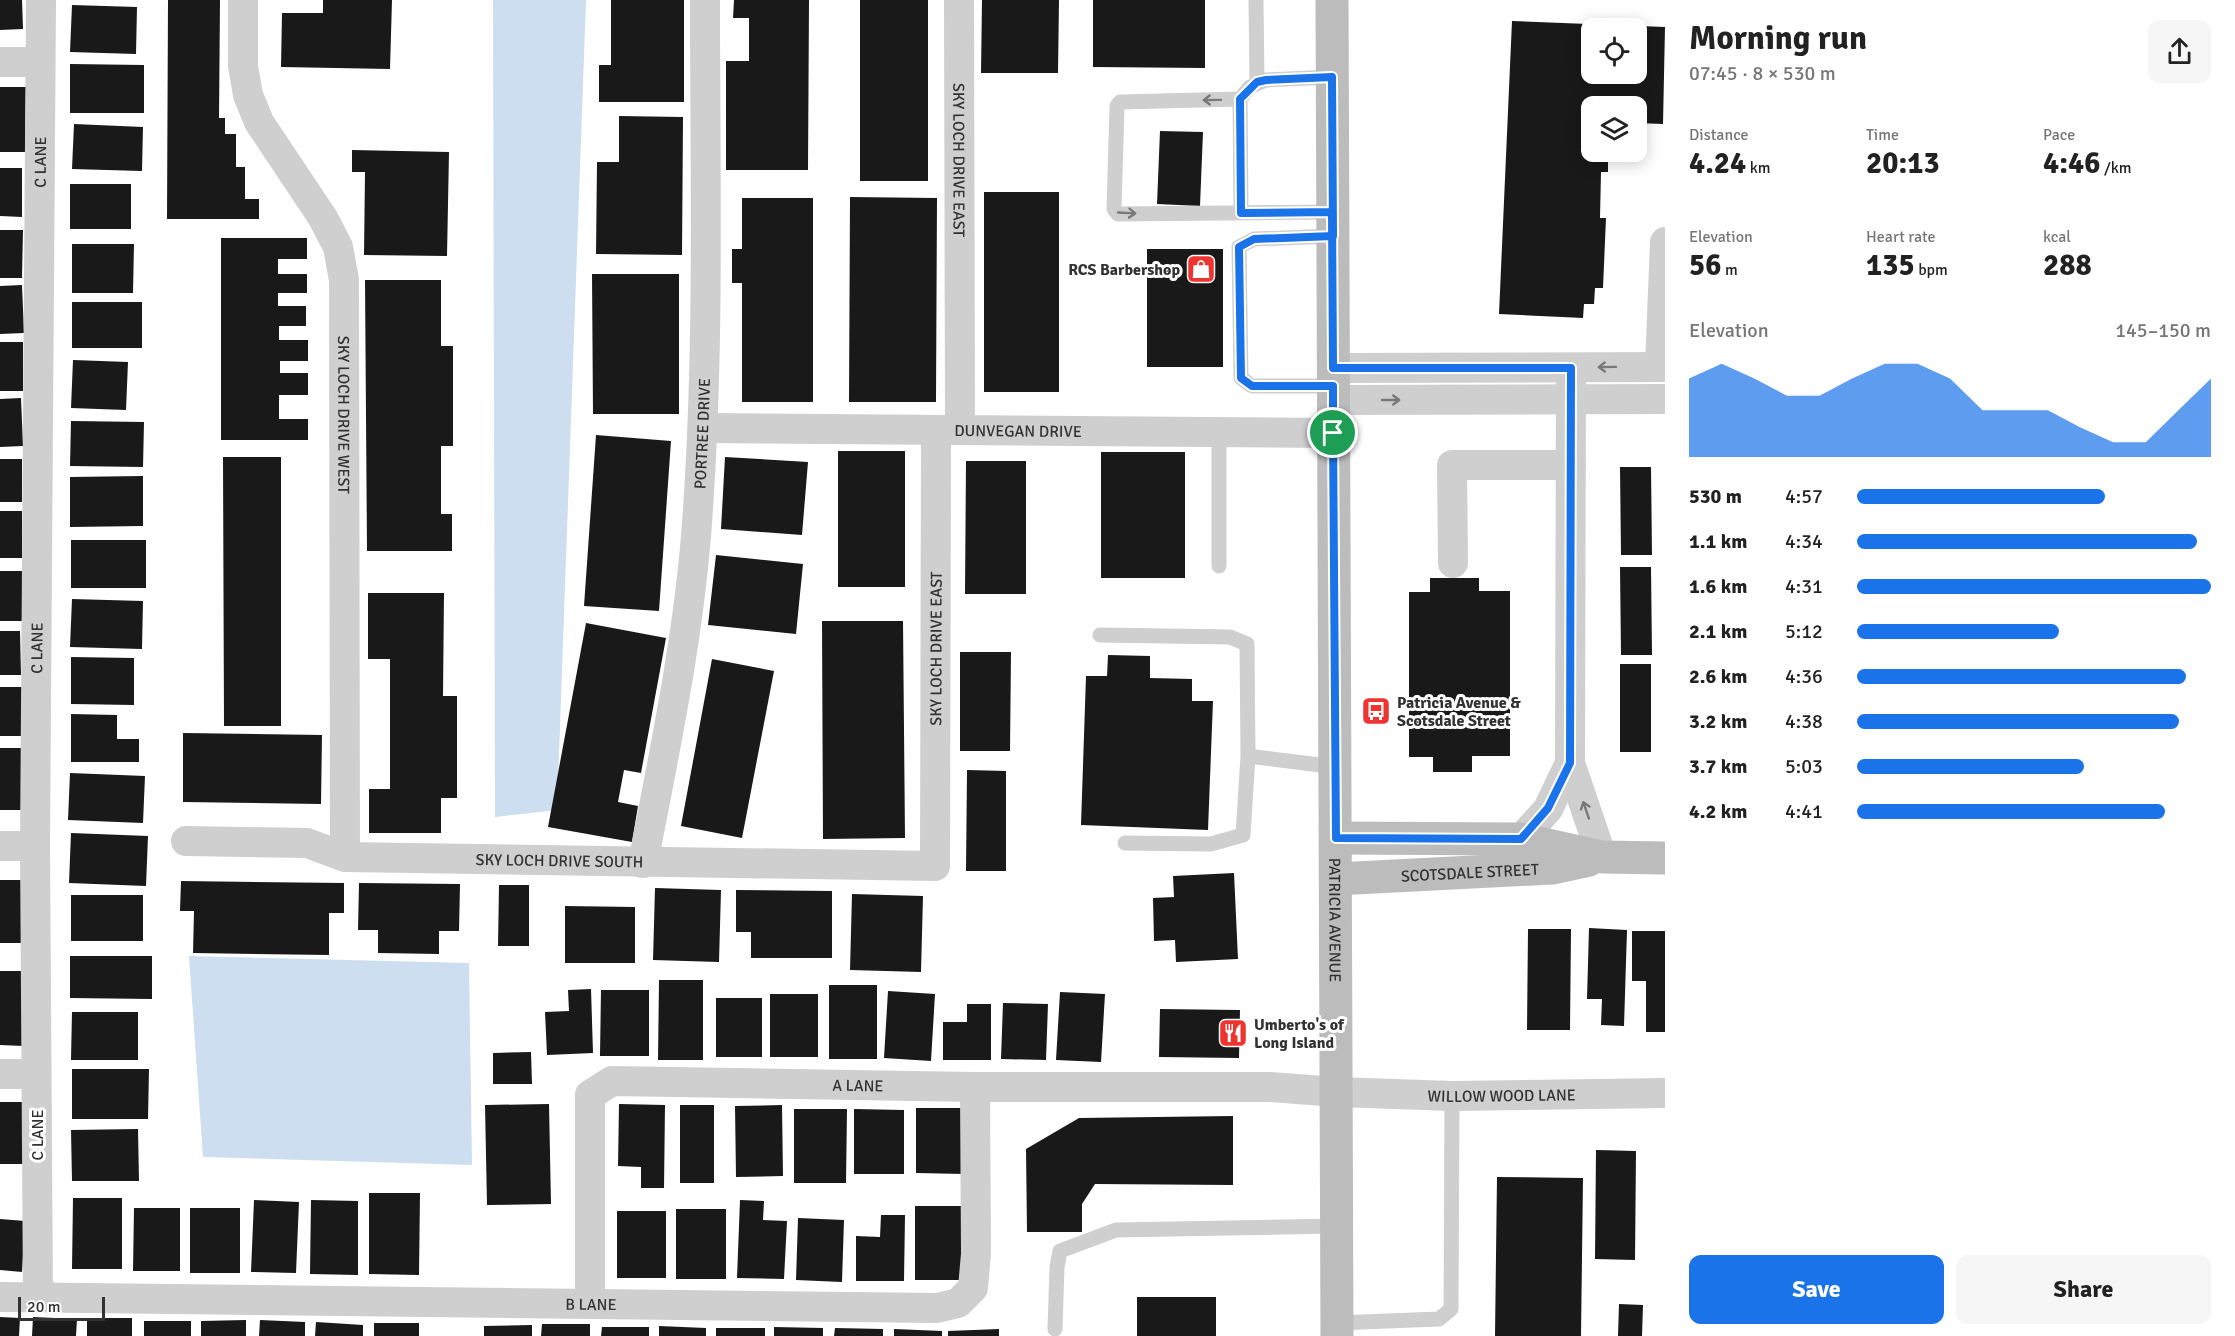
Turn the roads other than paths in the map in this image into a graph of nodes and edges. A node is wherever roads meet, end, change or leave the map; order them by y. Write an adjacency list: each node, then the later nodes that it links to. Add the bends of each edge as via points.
1 (41, 0): 8 (street, C LANE)
2 (243, 0): 37 (street, SKY LOCH DRIVE WEST, via 243,66 248,95 259,123 338,247 344,280)
3 (705, 0): 20 (street, PORTREE DRIVE)
4 (959, 0): 21 (street, SKY LOCH DRIVE EAST)
5 (1256, 0): 10 (lane)
6 (1332, 0): 9 (street, PATRICIA AVENUE)
7 (0, 62): 8 (street)
8 (40, 62): 36 (street, C LANE)
9 (1332, 77): 10 (lane); 13 (street, PATRICIA AVENUE)
10 (1257, 82): 11 (lane)
11 (1240, 99): 12 (lane); 12 (lane, one-way to 12, via 1120,102 1114,209 1118,214)
12 (1241, 213): 13 (lane)
13 (1332, 224): 17 (street, PATRICIA AVENUE); 17 (lane, via 1254,239 1239,247 1241,378 1252,386)
14 (1665, 242): 15 (street)
15 (1662, 366): 16 (street, one-way to 16)
16 (1571, 368): 17 (street); 19 (street)
17 (1333, 385): 19 (street, one-way to 19); 23 (street, PATRICIA AVENUE)
18 (1665, 399): 19 (street)
19 (1571, 400): 24 (street)
20 (703, 428): 21 (street, DUNVEGAN DRIVE); 40 (street, PORTREE DRIVE, via 685,631)
21 (948, 430): 22 (street, DUNVEGAN DRIVE); 41 (street, SKY LOCH DRIVE EAST)
22 (1219, 432): 23 (street, DUNVEGAN DRIVE); 26 (lane)
23 (1333, 433): 30 (street, PATRICIA AVENUE)
24 (1571, 465): 25 (street, via 1452,465); 29 (street)
25 (1453, 563)
26 (1220, 566)
27 (1100, 635): 28 (lane, via 1230,637 1247,644)
28 (1248, 756): 30 (lane); 34 (lane, via 1243,835 1211,844)
29 (1570, 763): 32 (street, via 1548,808); 38 (street, one-way to 29)
30 (1336, 767): 31 (street, PATRICIA AVENUE)
31 (1336, 838): 32 (street, SCOTSDALE STREET); 42 (street, PATRICIA AVENUE)
32 (1521, 839): 38 (street, SCOTSDALE STREET)
33 (186, 841): 37 (street, SKY LOCH DRIVE SOUTH, via 307,843)
34 (1125, 843)
35 (0, 846): 36 (street)
36 (35, 846): 44 (street, C LANE)
37 (345, 857): 40 (street, SKY LOCH DRIVE SOUTH)
38 (1602, 857): 39 (street, SCOTSDALE STREET); 42 (street, SCOTSDALE STREET, via 1552,868)
39 (1665, 858)
40 (643, 863): 41 (street, SKY LOCH DRIVE SOUTH)
41 (935, 867)
42 (1336, 879): 46 (street, PATRICIA AVENUE)
43 (0, 1074): 44 (street)
44 (36, 1074): 51 (street, C LANE)
45 (975, 1087): 46 (street, A LANE, via 1270,1087); 52 (street, B LANE, via 976,1254 973,1288 958,1303 938,1308); 52 (street, A LANE, via 612,1081 590,1095)
46 (1337, 1092): 48 (street, WILLOW WOOD LANE); 49 (street, PATRICIA AVENUE)
47 (1665, 1093): 48 (street, WILLOW WOOD LANE)
48 (1452, 1096): 54 (lane, via 1451,1309 1439,1319)
49 (1337, 1226): 53 (lane, via 1116,1230 1060,1251); 54 (street, PATRICIA AVENUE)
50 (0, 1297): 51 (street, B LANE)
51 (38, 1298): 52 (street, B LANE)
52 (590, 1303)
53 (1055, 1329)
54 (1337, 1329)

